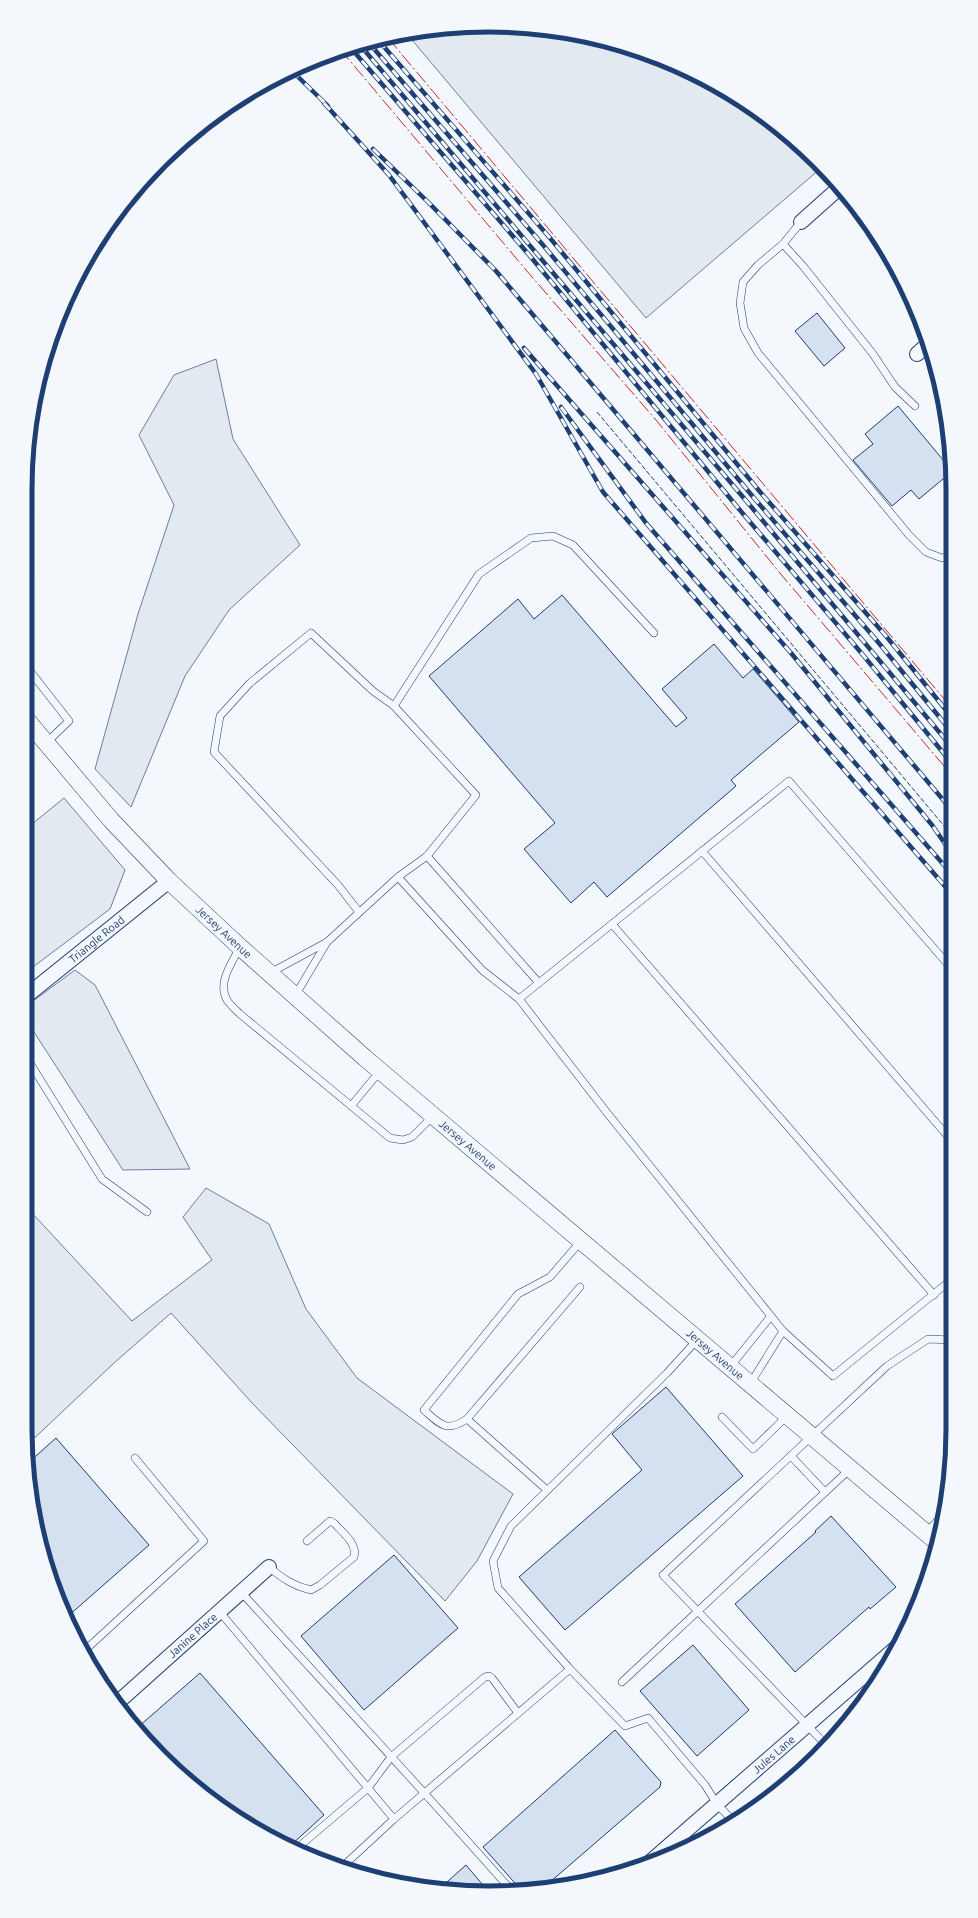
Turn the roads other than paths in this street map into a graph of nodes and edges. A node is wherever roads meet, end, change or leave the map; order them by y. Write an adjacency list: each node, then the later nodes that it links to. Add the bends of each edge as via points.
1 (836, 191): 2 (street)
2 (801, 222): 3 (lane)
3 (783, 244): 4 (lane, via 873,354 895,387); 5 (lane, via 743,282 740,303 744,328 758,353 909,535 926,552 942,558)
4 (915, 406)
5 (946, 557)
6 (654, 632): 8 (lane, via 573,545 553,536 531,538 479,574)
7 (32, 674): 10 (lane, via 69,720)
8 (394, 706): 12 (lane, via 476,795); 15 (lane, via 373,691 312,633 250,683 220,716 214,752 338,885)
9 (32, 726): 10 (street, Jersey Avenue)
10 (46, 743): 14 (street, Jersey Avenue, via 111,820)
11 (702, 851): 16 (lane); 19 (lane, via 789,781); 29 (lane)
12 (426, 856): 13 (lane); 21 (lane)
13 (398, 877): 15 (lane); 24 (lane, via 482,970)
14 (169, 881): 18 (street, Jersey Avenue); 22 (street, Triangle Road)
15 (359, 912): 17 (lane)
16 (612, 924): 21 (lane); 34 (lane)
17 (327, 942): 20 (lane); 23 (lane)
18 (240, 947): 20 (street, Jersey Avenue); 27 (lane, via 226,975 224,984 227,1000 240,1014)
19 (946, 962)
20 (270, 974): 23 (street, Jersey Avenue)
21 (539, 983): 24 (lane)
22 (32, 991)
23 (295, 996): 26 (street, Jersey Avenue)
24 (519, 999): 35 (lane)
25 (32, 1066): 30 (lane, via 102,1179)
26 (380, 1071): 27 (lane); 28 (street, Jersey Avenue)
27 (352, 1106): 28 (lane, via 390,1138 403,1140 412,1137)
28 (433, 1116): 31 (street, Jersey Avenue)
29 (946, 1134)
30 (147, 1212)
31 (581, 1241): 37 (street, Jersey Avenue); 43 (lane, via 550,1277 518,1294 424,1410 446,1427 453,1427)
32 (946, 1285): 34 (lane)
33 (580, 1287): 43 (lane)
34 (934, 1295): 36 (lane, via 833,1376)
35 (771, 1316): 36 (lane); 39 (lane)
36 (783, 1331): 40 (lane)
37 (698, 1340): 39 (street, Jersey Avenue); 48 (lane)
38 (946, 1340): 44 (lane, via 928,1339 907,1351 887,1366)
39 (730, 1367): 40 (street, Jersey Avenue)
40 (749, 1384): 41 (street, Jersey Avenue)
41 (788, 1416): 42 (lane, via 753,1449); 44 (street, Jersey Avenue)
42 (722, 1417)
43 (467, 1419): 48 (lane)
44 (812, 1436): 45 (lane); 47 (street, Jersey Avenue)
45 (791, 1456): 49 (lane); 55 (lane, via 663,1576)
46 (135, 1458): 56 (lane, via 204,1542)
47 (850, 1469): 49 (lane); 50 (street, Jersey Avenue)
48 (547, 1490): 58 (lane, via 511,1526 493,1560 498,1588)
49 (825, 1492): 55 (lane)
50 (932, 1538)
51 (307, 1541): 52 (lane, via 330,1522 334,1522 356,1551 354,1557 311,1590 296,1587)
52 (269, 1567): 53 (street, Janine Place)
53 (242, 1592): 54 (street, Janine Place); 64 (lane)
54 (219, 1611): 60 (street, Janine Place); 65 (lane)
55 (697, 1611): 59 (lane); 62 (lane)
56 (88, 1648)
57 (884, 1659): 62 (street, Jules Lane)
58 (570, 1669): 61 (lane); 67 (lane, via 625,1726 648,1718 705,1785)
59 (622, 1682)
60 (121, 1700)
61 (518, 1713): 64 (lane, via 492,1678 485,1677); 66 (lane)
62 (807, 1725): 63 (lane); 67 (street, Jules Lane)
63 (822, 1742)
64 (391, 1757): 65 (lane); 66 (lane)
65 (368, 1788): 68 (lane); 70 (lane)
66 (425, 1792): 68 (lane); 73 (lane)
67 (717, 1804): 69 (lane); 71 (street, Jules Lane)
68 (394, 1818): 72 (lane)
69 (729, 1818)
70 (301, 1845)
71 (662, 1852)
72 (346, 1863)
73 (508, 1885)

